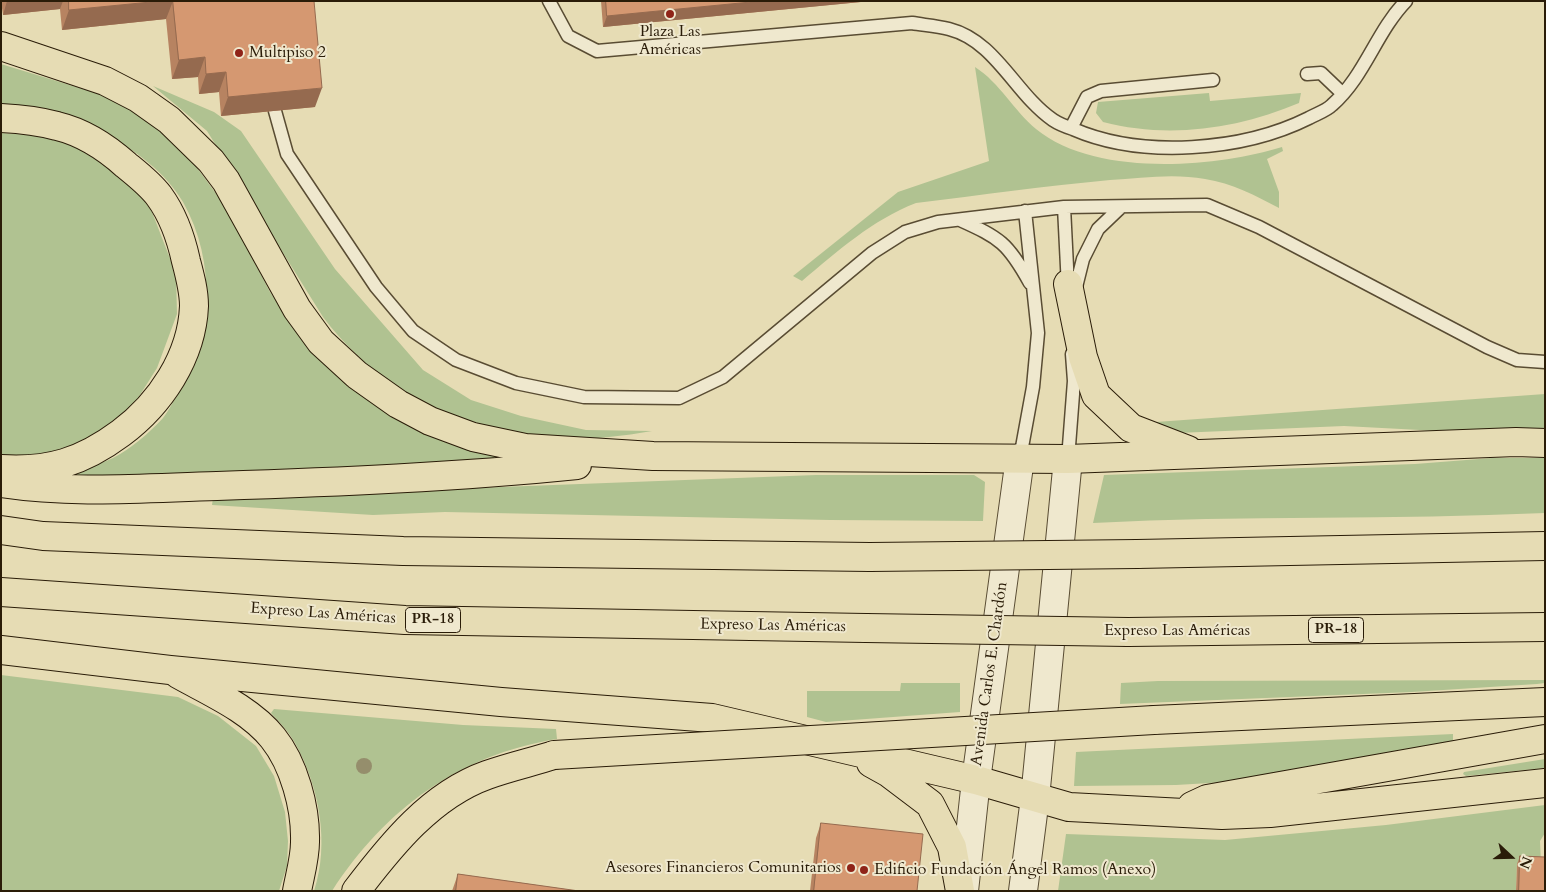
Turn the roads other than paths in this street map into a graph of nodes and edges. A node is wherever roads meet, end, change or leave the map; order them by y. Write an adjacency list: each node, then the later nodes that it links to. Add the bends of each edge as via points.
1 (549, 1): 9 (lane, via 568,36 597,51 912,23 950,29 971,38 1053,121)
2 (1406, 1): 6 (lane, via 1393,15 1351,87)
3 (1, 46): 19 (highway, via 106,81 169,120 211,161 226,181 297,309 321,342 357,376 398,404 430,422 473,437 525,448)
4 (1307, 74): 6 (lane, via 1321,73)
5 (1213, 80): 9 (lane, via 1101,91 1087,96)
6 (1343, 94): 9 (lane, via 1331,106 1295,124 1236,142 1181,147 1136,146 1091,137)
7 (275, 111): 13 (lane, via 287,154 376,287 413,331 456,360 516,383 584,397 679,398 723,377 872,253 905,232 938,222)
8 (1, 118): 22 (highway, via 59,126 98,144 140,176 172,217 183,247 194,305 186,346 175,370 155,402 137,421 85,456 60,466)
9 (1071, 128)
10 (1064, 207): 11 (lane); 12 (lane); 15 (lane)
11 (1121, 207): 15 (lane, via 1098,229); 16 (lane, via 1207,206 1259,227 1487,347 1517,360)
12 (1025, 212): 13 (lane); 14 (lane)
13 (960, 220): 14 (lane, via 996,237 1017,258)
14 (1033, 290): 20 (lane, via 1038,333 1033,388)
15 (1070, 302): 18 (highway, via 1096,395 1131,428); 21 (lane, via 1074,381)
16 (1545, 362)
17 (1545, 443): 18 (highway)
18 (1199, 454): 21 (highway)
19 (653, 456): 20 (highway); 23 (highway, via 495,473 335,482 59,491)
20 (1020, 458): 21 (highway); 33 (street, Avenida Carlos E. Chardón)
21 (1068, 459): 35 (street)
22 (1, 469)
23 (1, 484)
24 (1, 530): 25 (highway, bridge, via 43,536 402,551 870,557)
25 (1545, 546)
26 (1, 592): 27 (highway, Expreso Las Américas / PR-18, bridge, via 405,620 1128,632)
27 (1545, 627)
28 (1, 650): 29 (highway)
29 (170, 670): 32 (highway, via 501,702 712,718); 37 (highway, via 236,707 272,737 286,759 304,819 305,843)
30 (1545, 702): 38 (highway, bridge, via 1154,720 554,755 486,776 428,810 383,855)
31 (1545, 739): 36 (highway, via 1207,799)
32 (848, 750): 33 (highway); 39 (highway, via 889,773 930,804 952,847)
33 (976, 780): 35 (highway); 40 (street, Avenida Carlos E. Chardón)
34 (1545, 783): 36 (highway, via 1270,813 1222,815)
35 (1035, 798): 36 (highway, via 1069,807); 41 (street)
36 (1179, 811)
37 (296, 891)
38 (356, 891)
39 (960, 891)
40 (964, 891)
41 (1023, 891)

